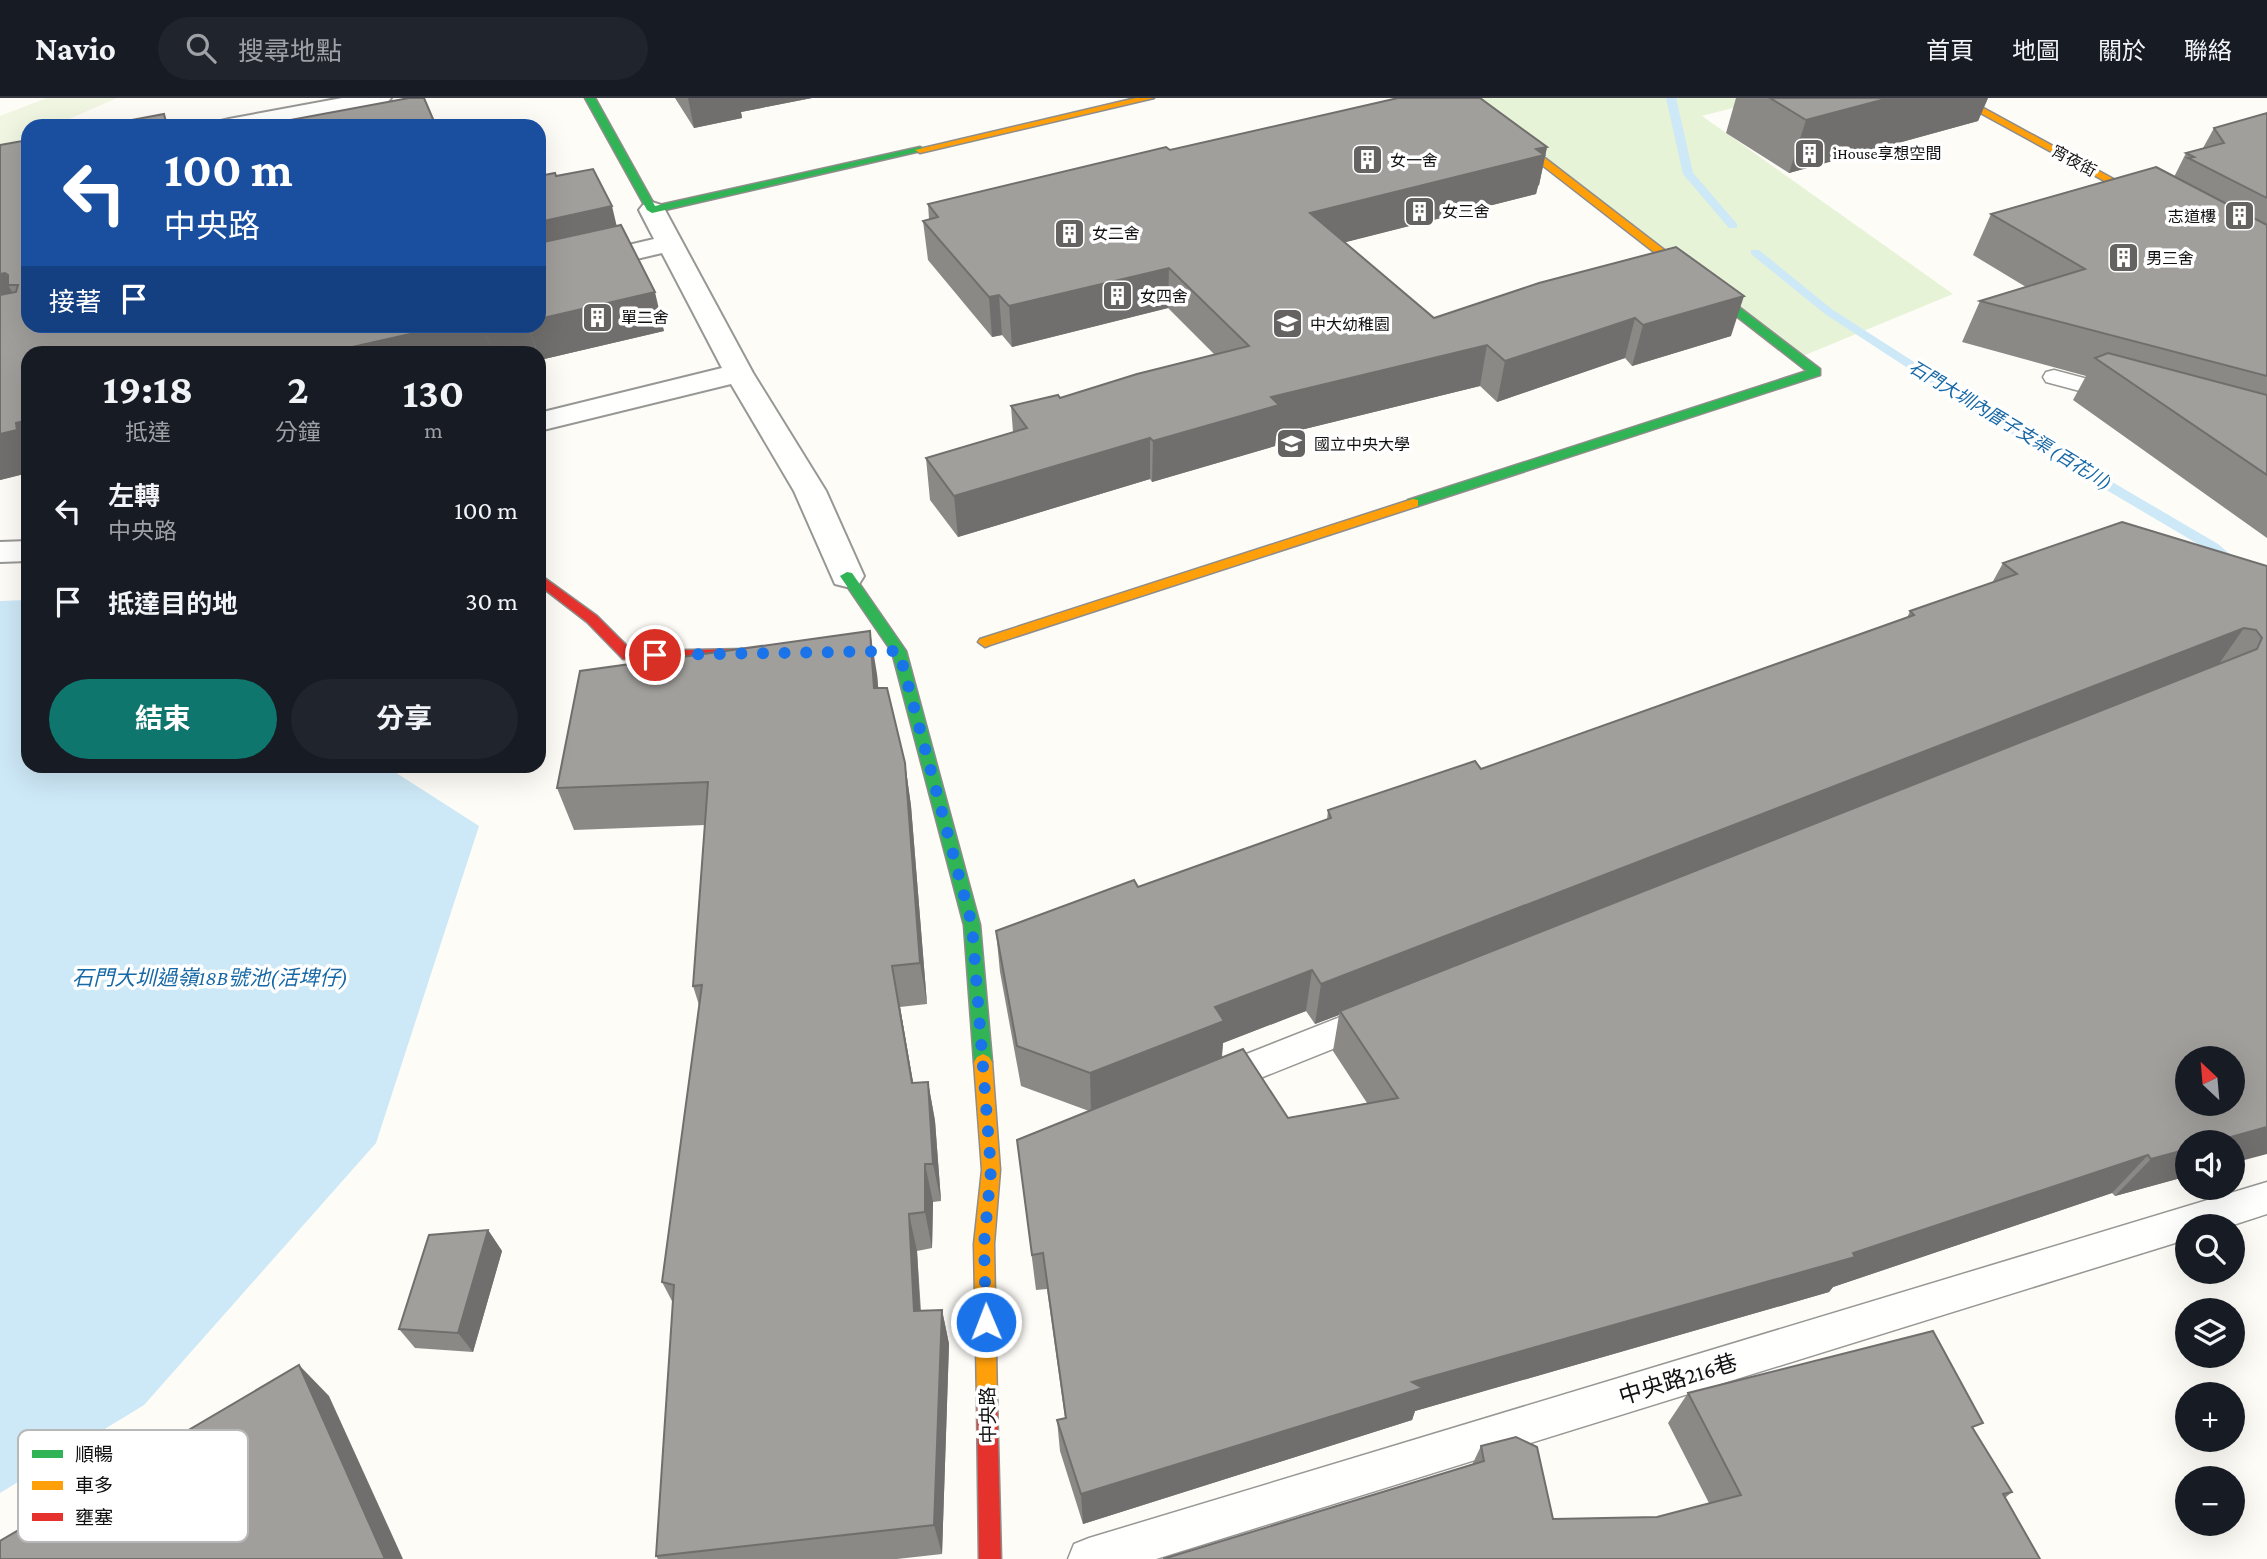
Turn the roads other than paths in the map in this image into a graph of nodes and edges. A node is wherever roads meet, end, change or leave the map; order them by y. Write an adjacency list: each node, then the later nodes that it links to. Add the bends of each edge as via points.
1 (379, 98): 6 (street)
2 (590, 98): 7 (street)
3 (1149, 98): 7 (street)
4 (1461, 98): 19 (street, via 1816,372)
5 (1958, 98): 8 (street, 宵夜街)
6 (266, 119)
7 (652, 210): 9 (street)
8 (2169, 212)
9 (670, 243): 10 (street); 11 (street)
10 (546, 272)
11 (739, 373): 14 (street); 17 (street, via 810,491)
12 (2054, 377): 13 (lane)
13 (2147, 402)
14 (546, 420)
15 (21, 551): 16 (street)
16 (0, 552)
17 (847, 576): 24 (street, 中央路, via 892,651 972,925 1004,1165 984,1244)
18 (546, 583): 20 (street, via 592,619 628,656)
19 (985, 642)
20 (763, 653)
21 (1404, 1006): 22 (lane)
22 (1197, 1088)
23 (2267, 1198): 25 (lane, 中央路216巷)
24 (990, 1559)
25 (1090, 1559)

